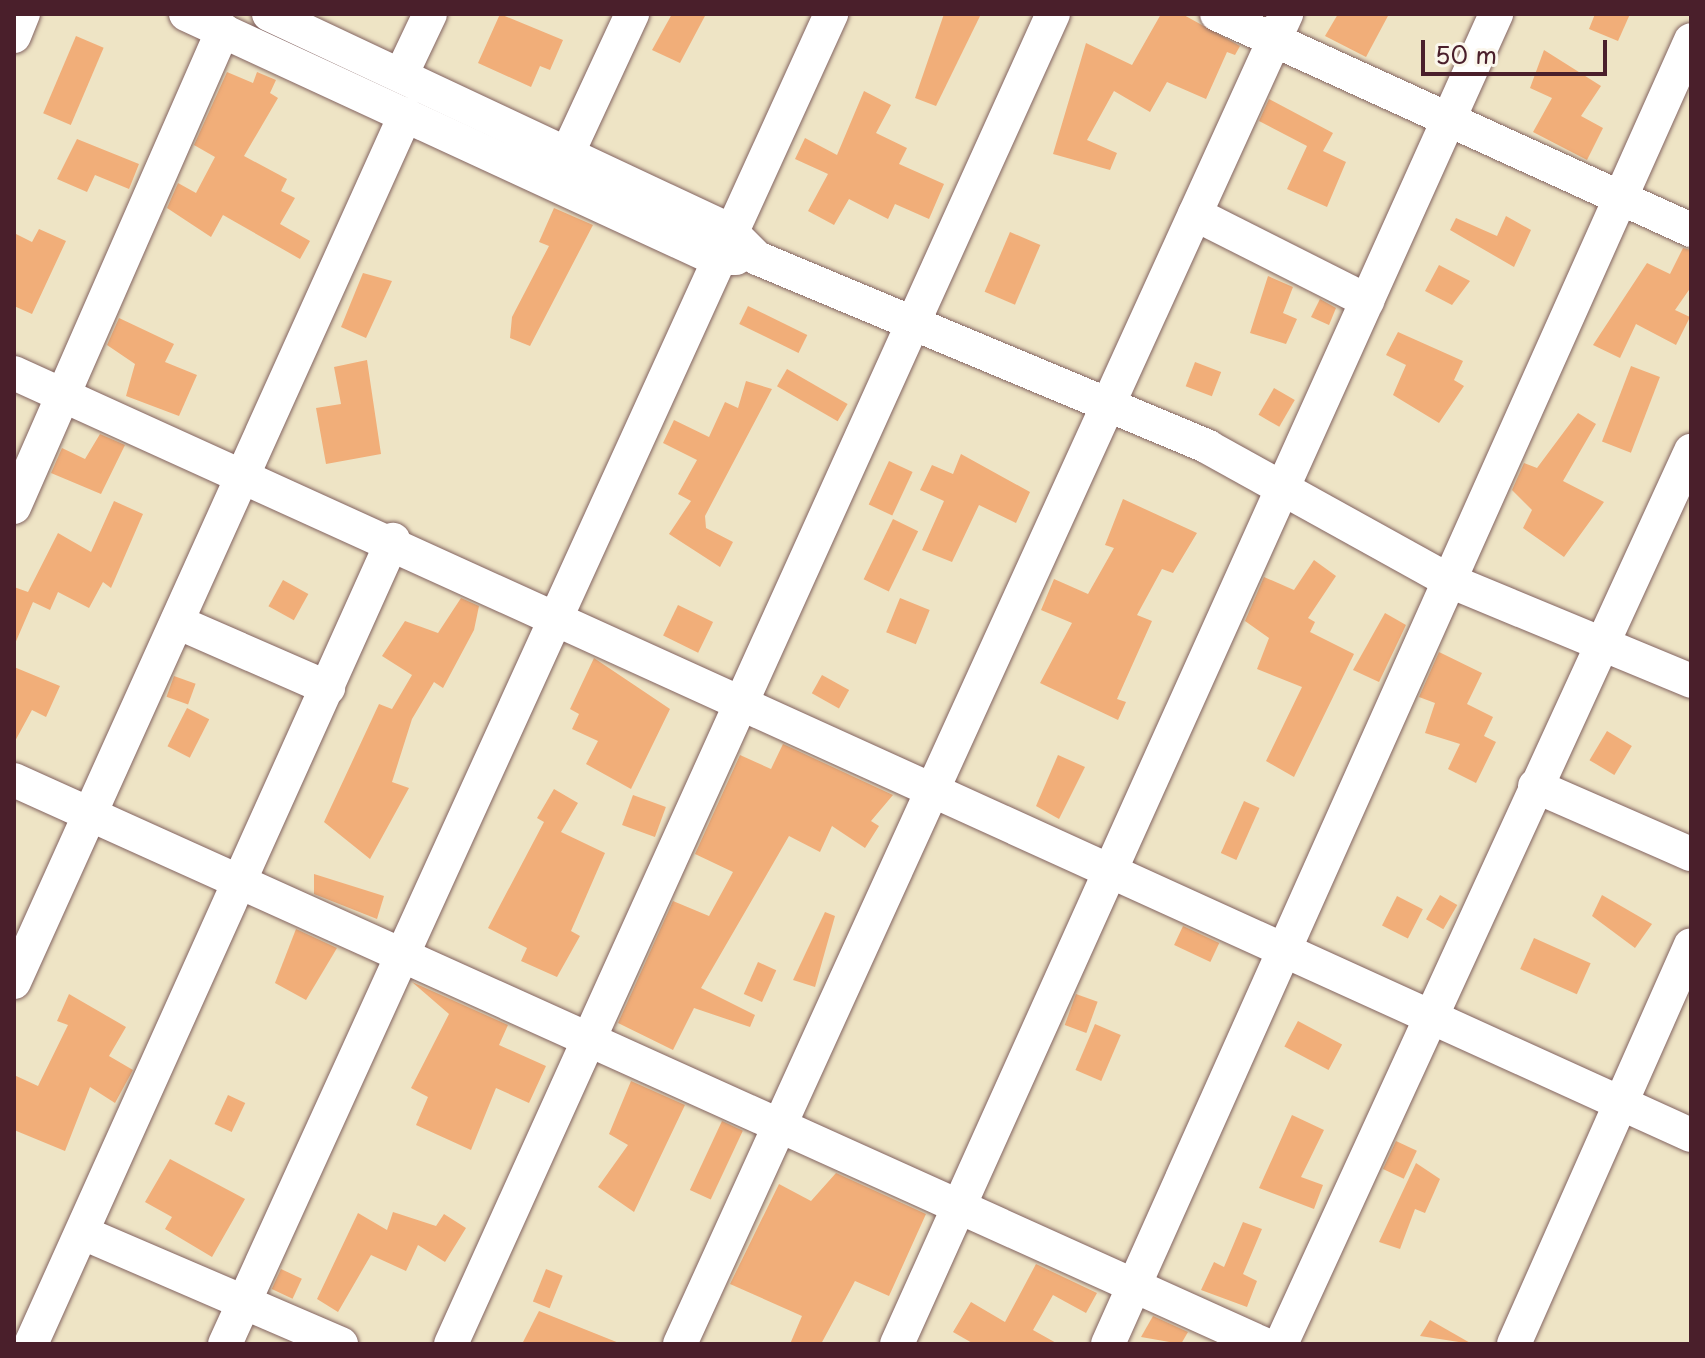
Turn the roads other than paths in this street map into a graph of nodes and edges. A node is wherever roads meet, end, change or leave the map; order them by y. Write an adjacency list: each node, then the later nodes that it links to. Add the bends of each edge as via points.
1 (23, 14): 12 (street)
2 (186, 14): 11 (street)
3 (269, 14): 14 (street)
4 (430, 14): 14 (street)
5 (632, 14): 17 (street)
6 (831, 14): 21 (street)
7 (1053, 14): 23 (street)
8 (1217, 14): 10 (street)
9 (1496, 14): 16 (street)
10 (1281, 27): 16 (street); 19 (street)
11 (223, 30): 15 (street); 25 (street)
12 (14, 36)
13 (1691, 40): 18 (street)
14 (402, 73): 17 (street)
15 (406, 114): 21 (street); 28 (street)
16 (1448, 119): 18 (street); 22 (street)
17 (569, 150): 21 (street)
18 (1618, 198): 20 (street); 32 (street)
19 (1195, 214): 22 (street); 26 (street)
20 (1691, 230)
21 (721, 244): 23 (street); 33 (street)
22 (1367, 301): 29 (street)
23 (909, 322): 26 (street); 38 (street)
24 (14, 373): 25 (street)
25 (64, 396): 28 (street); 30 (street)
26 (1108, 404): 29 (street); 41 (street)
27 (1691, 451): 35 (street)
28 (243, 473): 31 (street); 34 (street)
29 (1287, 490): 32 (street); 44 (street)
30 (14, 507)
31 (393, 540): 33 (street); 37 (street)
32 (1450, 581): 35 (street); 47 (street)
33 (556, 616): 38 (street); 48 (street)
34 (177, 622): 37 (street); 42 (street)
35 (1599, 647): 36 (street); 40 (street)
36 (1691, 681)
37 (328, 688): 45 (street)
38 (743, 701): 41 (street); 51 (street)
39 (14, 780): 42 (street)
40 (1535, 786): 43 (street); 50 (street)
41 (929, 787): 44 (street); 53 (street)
42 (91, 814): 45 (street); 49 (street)
43 (1691, 854)
44 (1112, 871): 47 (street); 55 (street)
45 (241, 884): 48 (street); 56 (street)
46 (1691, 945): 52 (street)
47 (1285, 946): 50 (street); 57 (street)
48 (402, 959): 51 (street); 58 (street)
49 (14, 982)
50 (1432, 1013): 52 (street); 67 (street)
51 (589, 1042): 53 (street); 62 (street)
52 (1621, 1104): 54 (street); 68 (street)
53 (781, 1124): 55 (street); 63 (street)
54 (1691, 1135)
55 (958, 1206): 57 (street); 64 (street)
56 (83, 1233): 58 (street); 59 (street)
57 (1134, 1286): 65 (street); 66 (street)
58 (244, 1302): 60 (street); 61 (street)
59 (31, 1344)
60 (225, 1344)
61 (341, 1344)
62 (451, 1344)
63 (680, 1344)
64 (897, 1344)
65 (1108, 1344)
66 (1263, 1344)
67 (1281, 1344)
68 (1514, 1344)

